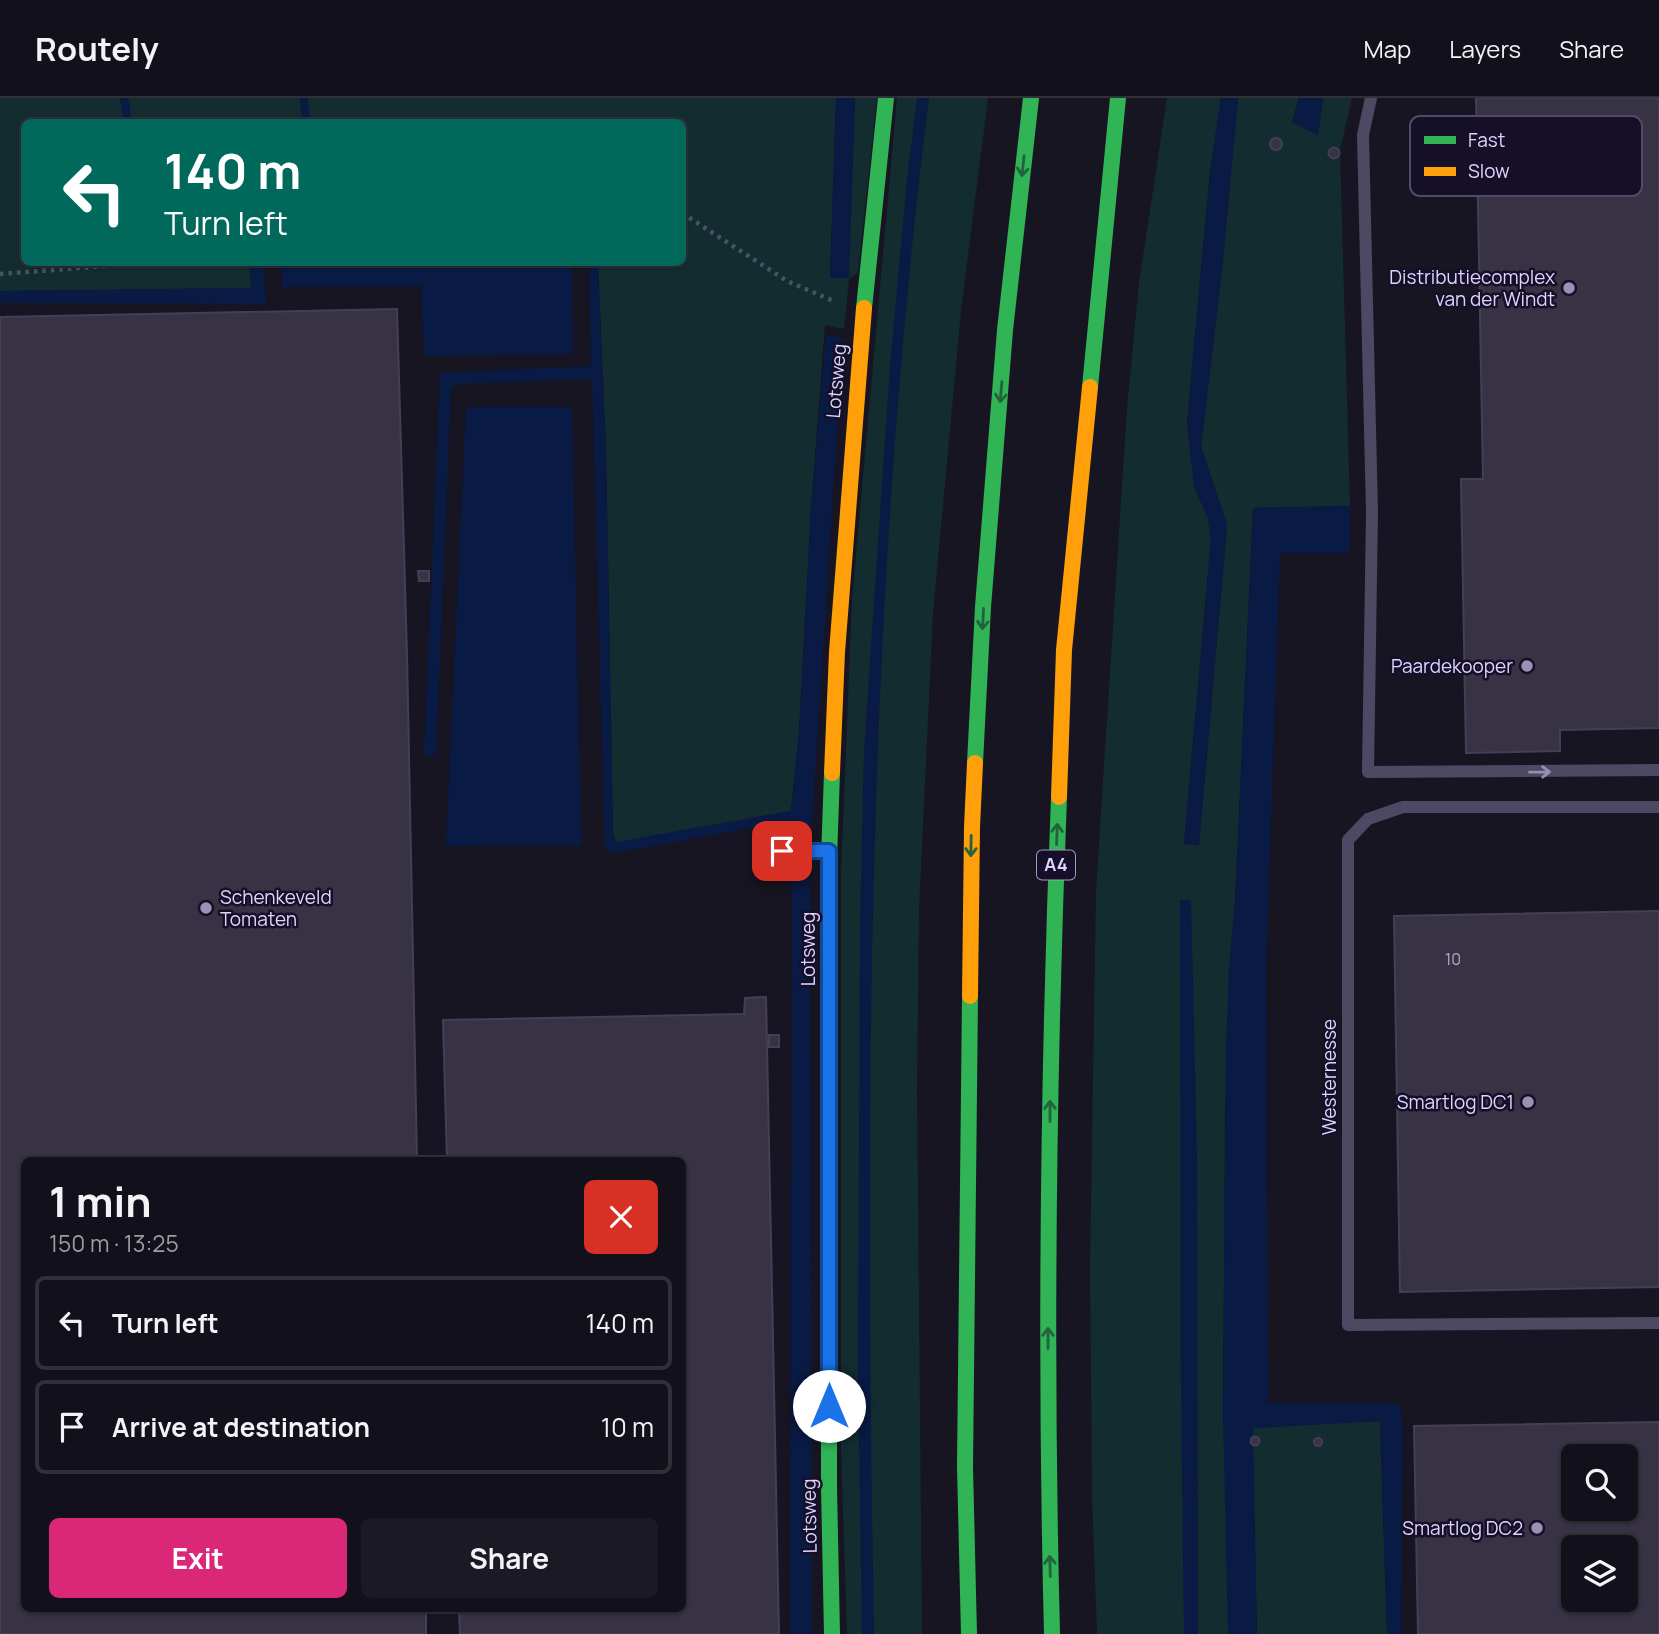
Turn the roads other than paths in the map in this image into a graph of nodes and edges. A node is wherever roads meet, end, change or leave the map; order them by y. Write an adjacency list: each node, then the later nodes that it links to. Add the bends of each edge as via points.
1 (886, 98): 8 (main road, Lotsweg, via 863,313 837,652)
2 (1031, 98): 11 (main road, one-way to 11, via 1004,344 983,607 972,827 965,1467)
3 (1118, 98): 12 (main road, A4, one-way to 3, via 1050,1025 1064,650)
4 (1371, 98): 5 (lane, one-way to 5, via 1363,135 1372,512 1368,772)
5 (1659, 770)
6 (1659, 807): 9 (lane, Westernesse, via 1403,807 1368,818 1348,840 1348,1325)
7 (782, 851): 8 (lane)
8 (829, 851): 10 (main road, Lotsweg)
9 (1659, 1323)
10 (832, 1634)
11 (969, 1634)
12 (1052, 1634)

